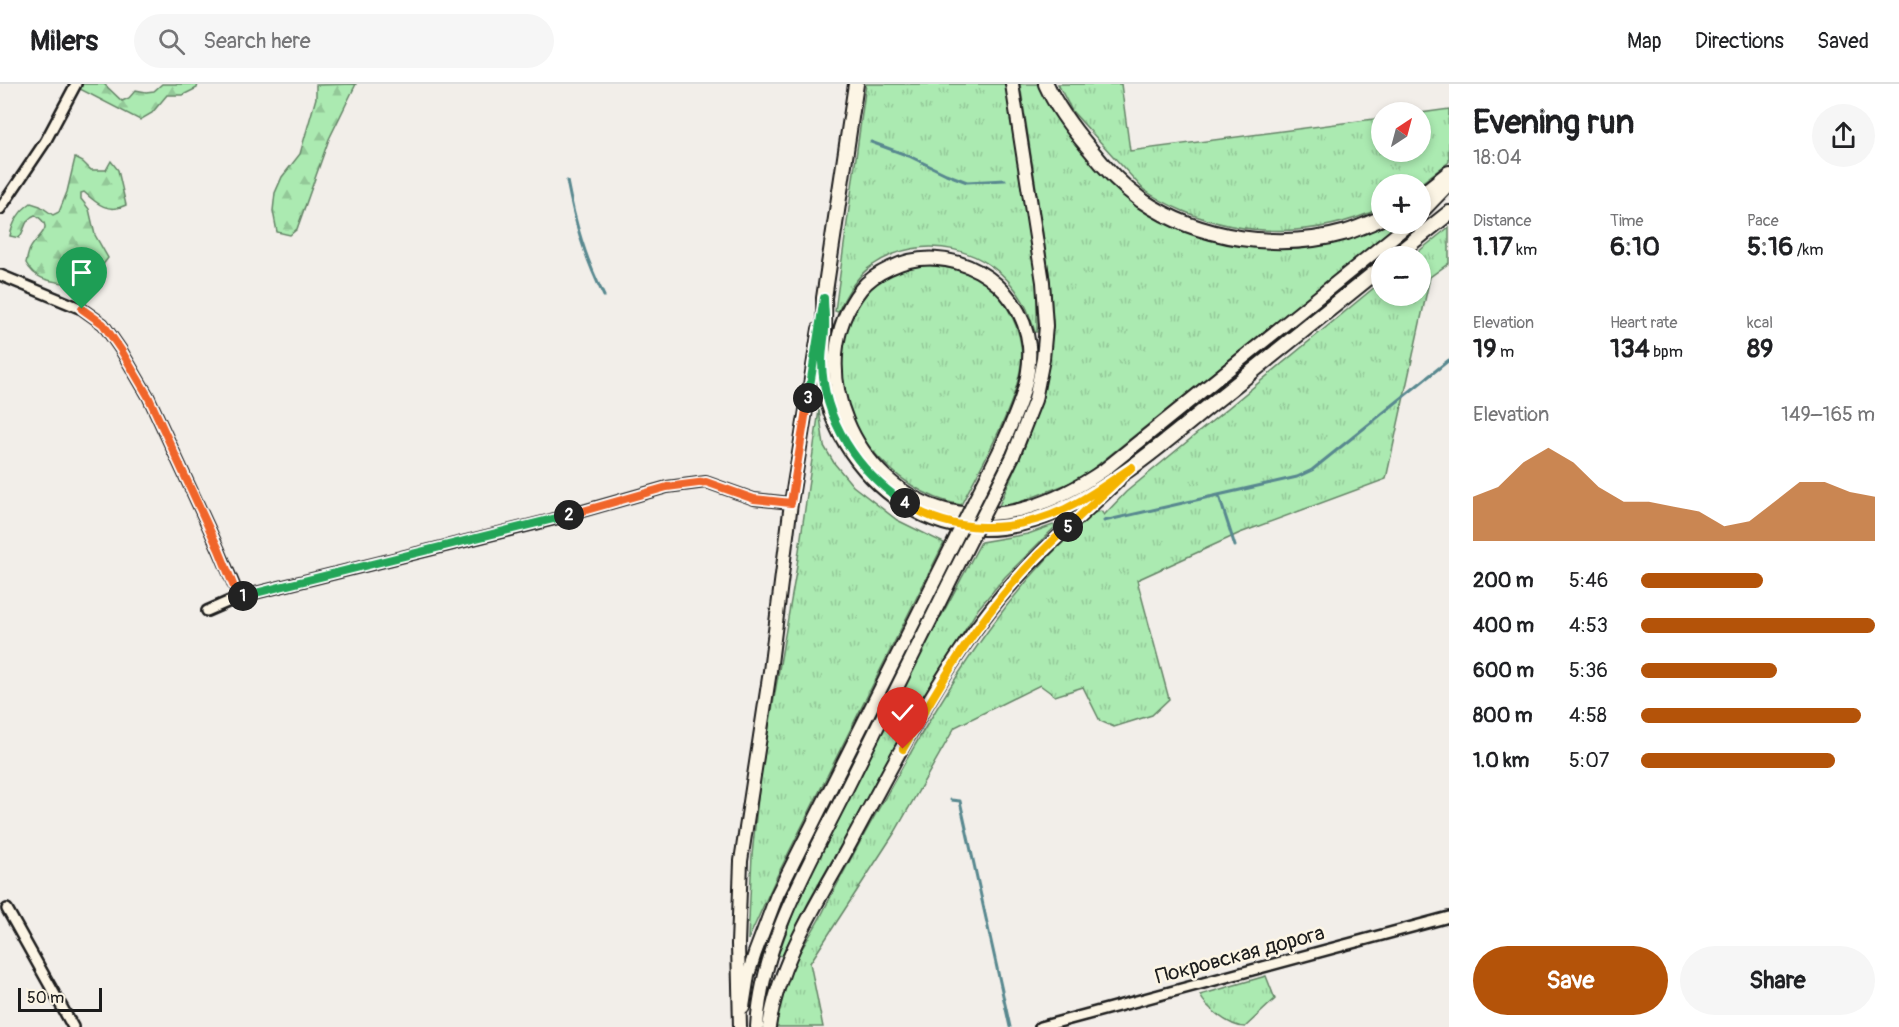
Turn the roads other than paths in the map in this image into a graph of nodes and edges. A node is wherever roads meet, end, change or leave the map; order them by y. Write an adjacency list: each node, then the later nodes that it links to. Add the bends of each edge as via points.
1 (76, 84): 10 (street, via 45,142)
2 (856, 84): 18 (main road)
3 (1012, 84): 31 (main road, bridge, via 1043,282 1046,326 1037,393 1013,456 790,902 767,962)
4 (1046, 84): 12 (main road, via 1055,104 1105,166 1141,200 1177,219 1228,236 1280,240 1335,235)
5 (1449, 173): 7 (main road)
6 (1449, 184): 8 (main road)
7 (1431, 187)
8 (1431, 203)
9 (1449, 203): 14 (main road)
10 (0, 209)
11 (1449, 213): 14 (main road)
12 (1371, 222)
13 (1397, 234): 21 (main road, bridge, via 1079,487 1035,506 994,514)
14 (1416, 240): 15 (main road)
15 (1408, 246)
16 (0, 275): 25 (street, via 82,309 103,324 148,396)
17 (1371, 276): 19 (main road)
18 (824, 298): 19 (main road, via 822,362 839,430 874,480 919,512 970,527 1028,522 1065,509); 20 (main road)
19 (1132, 467): 32 (main road, via 1024,570 964,646 801,936 779,985)
20 (791, 503): 25 (street, via 754,499 706,482 667,487 551,520); 29 (main road, via 741,861)
21 (969, 512)
22 (969, 512): 23 (main road, bridge, via 936,507 884,475 853,434 837,392 837,343 849,306 873,277 903,262 924,258 968,265 985,274 1007,295 1023,322 1029,358 1019,405)
23 (969, 512)
24 (969, 512): 29 (main road, bridge, via 777,895 748,975)
25 (238, 597): 26 (street)
26 (207, 610)
27 (7, 909): 30 (street)
28 (1449, 917): 33 (street, Покровская дорога)
29 (740, 1024)
30 (73, 1027)
31 (757, 1027)
32 (769, 1027)
33 (1040, 1027)

